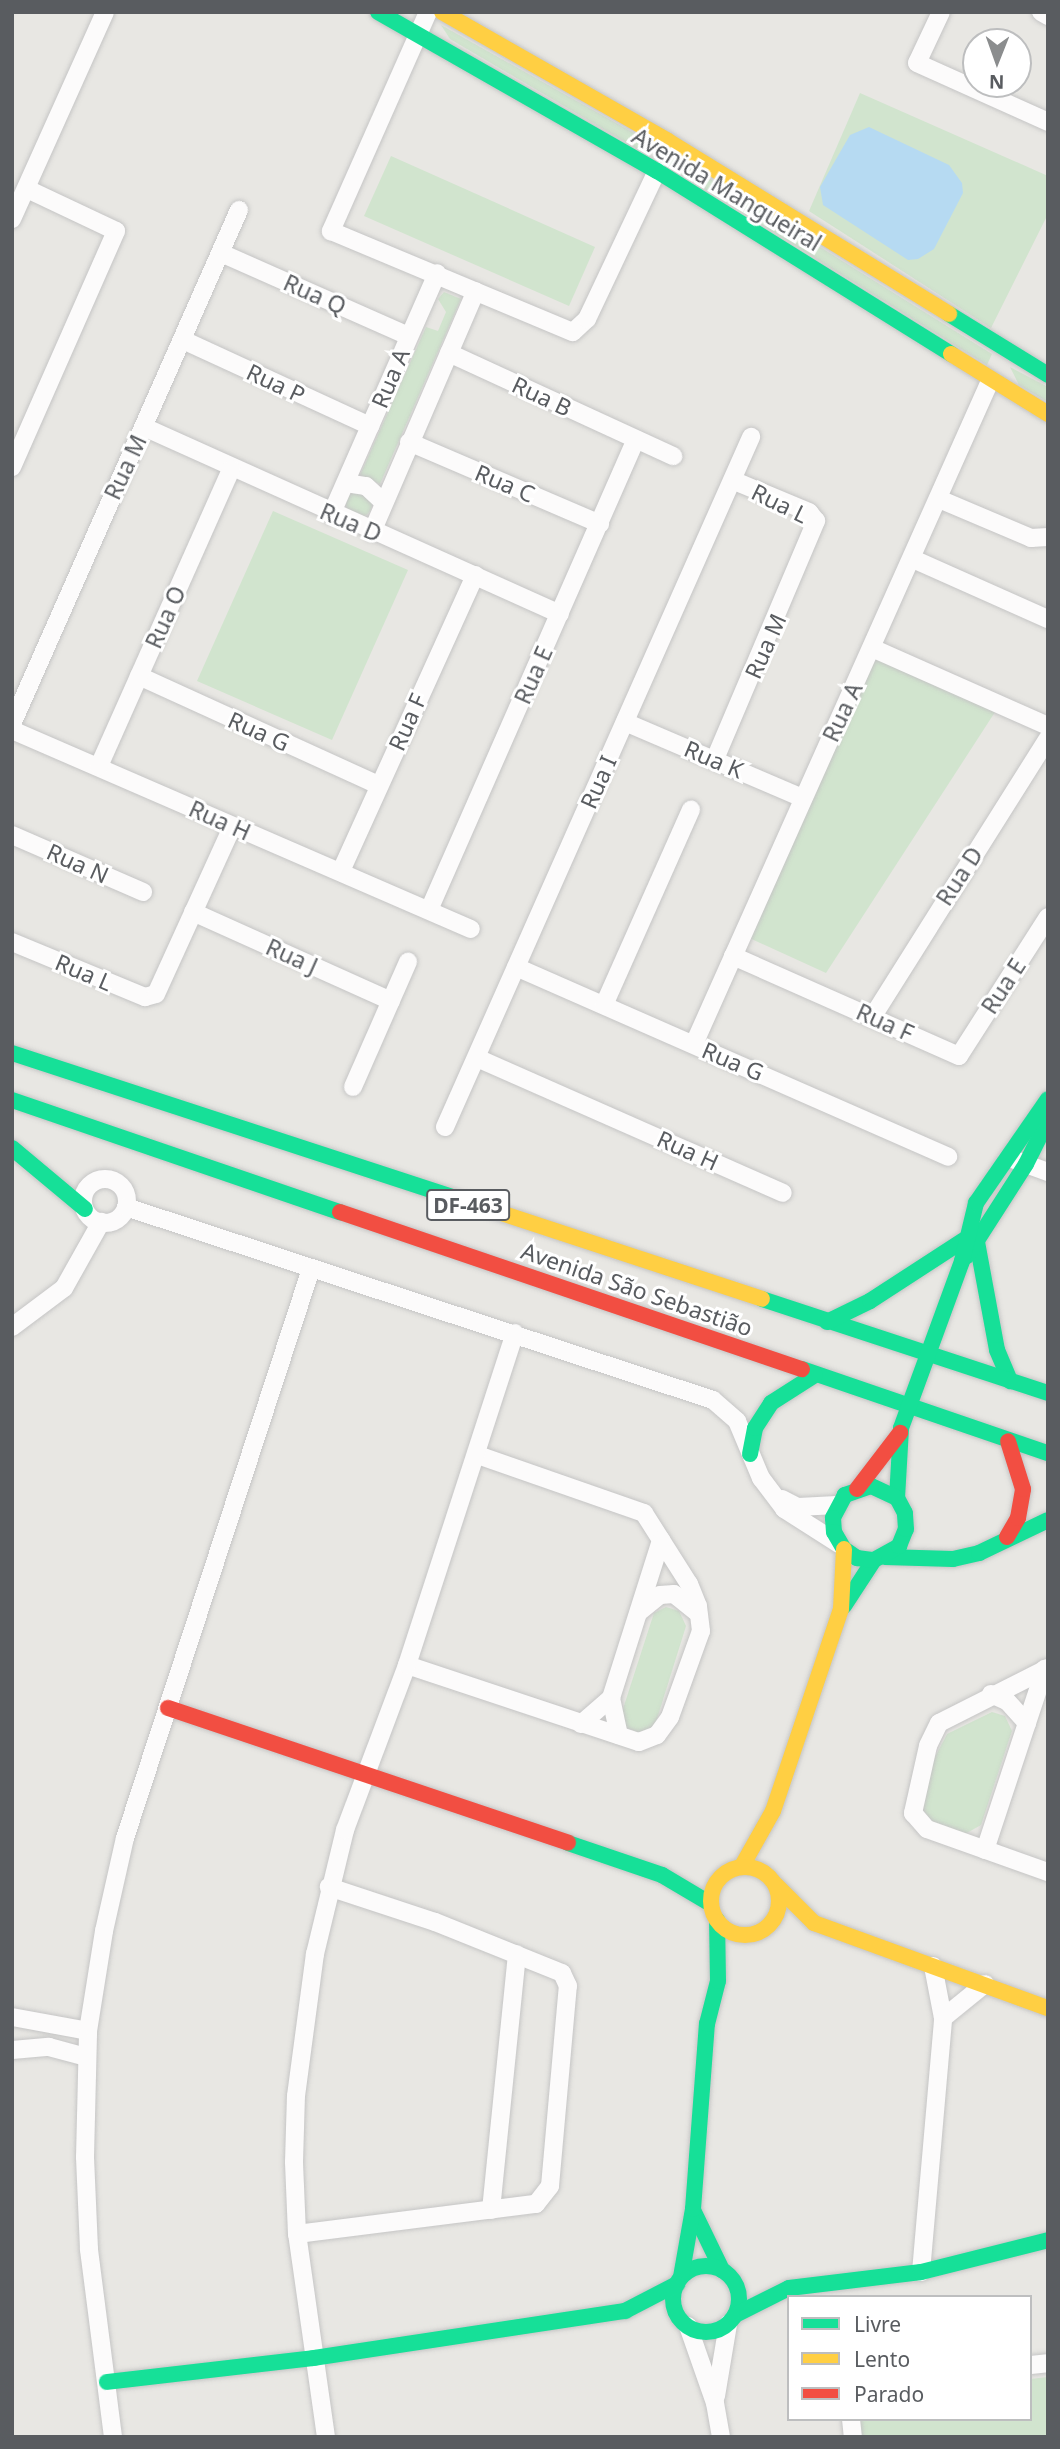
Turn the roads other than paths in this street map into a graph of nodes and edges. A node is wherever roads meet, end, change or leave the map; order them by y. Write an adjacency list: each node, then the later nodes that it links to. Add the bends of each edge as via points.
1 (105, 12): 9 (street)
2 (378, 12): 6 (street, Avenida Mangueiral)
3 (428, 12): 6 (street)
4 (442, 12): 10 (street, Avenida Mangueiral, via 580,88)
5 (941, 12): 7 (street, via 918,63)
6 (416, 35): 8 (street, Avenida Mangueiral); 15 (street, via 331,231)
7 (1048, 121)
8 (657, 171): 13 (street, Avenida Mangueiral); 16 (street, via 587,319 573,332)
9 (27, 189): 12 (street); 31 (street, via 116,230)
10 (776, 208): 13 (street, via 771,223); 17 (street, Avenida Mangueiral)
11 (239, 210): 14 (street, Rua M)
12 (12, 219)
13 (755, 232): 18 (street, Avenida Mangueiral)
14 (221, 253): 19 (street, Rua Q); 20 (street, Rua M)
15 (437, 273): 16 (street); 19 (street, Rua A)
16 (476, 291): 21 (street, Rua A)
17 (920, 299): 18 (street, via 904,303); 22 (street, Avenida Mangueiral)
18 (899, 321): 23 (street, Avenida Mangueiral)
19 (408, 337): 25 (street, Rua A)
20 (183, 340): 25 (street, Rua P); 26 (street, Rua M)
21 (449, 353): 28 (street, Rua B); 29 (street, Rua A)
22 (1048, 375)
23 (990, 381): 24 (street, Avenida Mangueiral); 35 (street, Rua A)
24 (1048, 414)
25 (370, 426): 34 (street, Rua A)
26 (144, 427): 32 (street, Rua D); 49 (street, Rua M)
27 (751, 437): 33 (street, Rua I)
28 (636, 439): 30 (street, Rua B); 38 (street, Rua E)
29 (409, 442): 36 (street, Rua A); 38 (street, Rua C)
30 (673, 456)
31 (12, 467)
32 (231, 469): 37 (street, Rua D); 47 (street, Rua O)
33 (732, 480): 40 (street, Rua L, via 809,512 816,521); 48 (street, Rua I)
34 (346, 483): 36 (street, via 366,486); 37 (street, Rua A)
35 (939, 499): 41 (street, via 1031,538); 42 (street, Rua A)
36 (383, 502): 39 (street, Rua A)
37 (331, 515): 39 (street, Rua D)
38 (600, 524): 44 (street, Rua E)
39 (372, 531): 43 (street, Rua D)
40 (814, 533): 53 (street, Rua M)
41 (1048, 537)
42 (912, 559): 45 (street); 46 (street, Rua A)
43 (475, 575): 44 (street, Rua D); 55 (street, Rua F)
44 (559, 614): 62 (street, Rua E)
45 (1048, 619)
46 (872, 648): 50 (street); 56 (street, Rua A)
47 (139, 676): 54 (street, Rua O); 55 (street, Rua G)
48 (625, 722): 53 (street, Rua K); 69 (street, Rua I)
49 (12, 724)
50 (1048, 726)
51 (12, 730): 54 (street, Rua H)
52 (1048, 738): 72 (street, Rua D)
53 (715, 759): 56 (street, Rua K)
54 (99, 766): 58 (street, Rua H)
55 (379, 785): 60 (street, Rua F)
56 (802, 798): 67 (street, Rua A)
57 (691, 810): 71 (street)
58 (232, 827): 60 (street, Rua H); 63 (street)
59 (12, 835): 61 (street, Rua N)
60 (341, 871): 62 (street, Rua H)
61 (143, 892)
62 (429, 910): 65 (street, Rua H)
63 (193, 912): 66 (street, Rua L, via 156,994 145,997); 70 (street, Rua J)
64 (1048, 917): 75 (street, Rua E)
65 (471, 929)
66 (12, 942)
67 (733, 956): 72 (street, Rua F); 73 (street, Rua A)
68 (408, 962): 70 (street)
69 (516, 967): 71 (street, Rua G); 76 (street, Rua I)
70 (391, 1001): 77 (street)
71 (604, 1005): 73 (street, Rua G)
72 (873, 1016): 75 (street, Rua F)
73 (694, 1044): 84 (street, Rua G)
74 (12, 1054): 93 (street, Avenida São Sebastião / DF-463)
75 (960, 1056)
76 (477, 1058): 81 (street, Rua I); 87 (street, Rua H)
77 (353, 1087)
78 (1048, 1099): 83 (street)
79 (12, 1101): 97 (street, Avenida São Sebastião / DF-463)
80 (1048, 1120): 85 (street)
81 (445, 1127)
82 (12, 1149): 89 (street)
83 (1006, 1156): 85 (street); 91 (street, via 976,1203)
84 (948, 1157)
85 (1026, 1164): 86 (street); 91 (street)
86 (1048, 1172)
87 (783, 1194)
88 (126, 1207): 89 (street, via 125,1190 104,1178 84,1193); 90 (street, via 119,1217); 92 (street)
89 (85, 1209): 90 (street)
90 (101, 1222): 94 (street, via 64,1288)
91 (971, 1241): 93 (street); 96 (street); 98 (street)
92 (310, 1269): 95 (street); 124 (street)
93 (827, 1322): 96 (street, Avenida São Sebastião / DF-463)
94 (12, 1326)
95 (515, 1333): 104 (street, via 713,1400 737,1420); 105 (street)
96 (925, 1354): 98 (street, Avenida São Sebastião / DF-463); 100 (street)
97 (816, 1375): 100 (street, Avenida São Sebastião / DF-463); 104 (street, via 771,1403 755,1429)
98 (1010, 1381): 99 (street, Avenida São Sebastião / DF-463)
99 (1048, 1394)
100 (909, 1404): 101 (street); 102 (street, Avenida São Sebastião / DF-463)
101 (900, 1432): 106 (street); 108 (street)
102 (1008, 1441): 103 (street, Avenida São Sebastião / DF-463); 112 (street, via 1023,1489 1018,1518)
103 (1048, 1453)
104 (750, 1454): 107 (street)
105 (477, 1455): 113 (street, via 634,1507); 120 (street)
106 (857, 1489): 108 (street, via 886,1490); 109 (street)
107 (770, 1492): 109 (street, via 798,1507); 114 (street, via 784,1509)
108 (897, 1498): 111 (street, via 905,1513)
109 (837, 1506): 114 (street, via 834,1532)
110 (1048, 1520): 112 (street)
111 (906, 1529): 115 (street, via 899,1546); 116 (street, via 921,1543)
112 (1007, 1537): 116 (street, via 979,1553)
113 (662, 1540): 118 (street); 119 (street, via 689,1584)
114 (841, 1547): 115 (street, via 858,1558); 117 (street)
115 (879, 1558): 116 (street); 117 (street)
116 (953, 1559)
117 (841, 1609): 129 (street)
118 (638, 1614): 119 (street, via 660,1595 674,1594 684,1598); 123 (street)
119 (702, 1620): 127 (street, via 664,1727 650,1740)
120 (407, 1665): 126 (street); 128 (street)
121 (1046, 1668): 122 (street); 125 (street)
122 (991, 1694): 125 (street, via 1007,1701); 130 (street, via 939,1723 913,1801 916,1822)
123 (611, 1698): 126 (street); 127 (street)
124 (168, 1708): 128 (street); 147 (street, via 125,1838)
125 (1027, 1723): 130 (street)
126 (581, 1724): 127 (street)
127 (619, 1735)
128 (366, 1775): 134 (street); 136 (street)
129 (773, 1811): 131 (street); 135 (street)
130 (985, 1850): 132 (street)
131 (742, 1866): 133 (street); 135 (street)
132 (1048, 1872)
133 (724, 1874): 134 (street); 137 (street, via 713,1890)
134 (662, 1875): 137 (street)
135 (772, 1880): 139 (street, via 779,1897 775,1918 767,1928); 141 (street, via 814,1923)
136 (330, 1887): 140 (street); 152 (street, via 307,2001 296,2096)
137 (711, 1904): 138 (street)
138 (717, 1920): 139 (street, via 734,1933); 142 (street)
139 (752, 1934): 142 (street)
140 (517, 1954): 151 (street); 151 (street, via 555,1968 568,1986 550,2186 536,2204)
141 (933, 1966): 143 (street); 146 (street)
142 (718, 1981): 150 (street, via 701,2073)
143 (985, 1984): 144 (street); 146 (street)
144 (1048, 2008)
145 (12, 2017): 147 (street)
146 (943, 2018): 155 (street)
147 (89, 2031): 149 (street)
148 (12, 2050): 149 (street, via 49,2047)
149 (86, 2057): 161 (street, via 89,2249)
150 (693, 2209): 154 (street); 156 (street)
151 (491, 2210): 152 (street)
152 (297, 2234): 160 (street)
153 (1048, 2240): 155 (street)
154 (722, 2270): 156 (street, via 701,2266); 158 (street, via 739,2294)
155 (921, 2272): 158 (street, via 789,2288)
156 (679, 2281): 157 (street); 159 (street, via 674,2303)
157 (625, 2311): 159 (street); 160 (street)
158 (731, 2320): 159 (street, via 708,2331); 162 (street)
159 (685, 2323): 162 (street)
160 (314, 2358): 161 (street); 164 (street)
161 (107, 2382): 163 (street)
162 (715, 2403): 165 (street)
163 (113, 2437)
164 (326, 2437)
165 (721, 2437)

